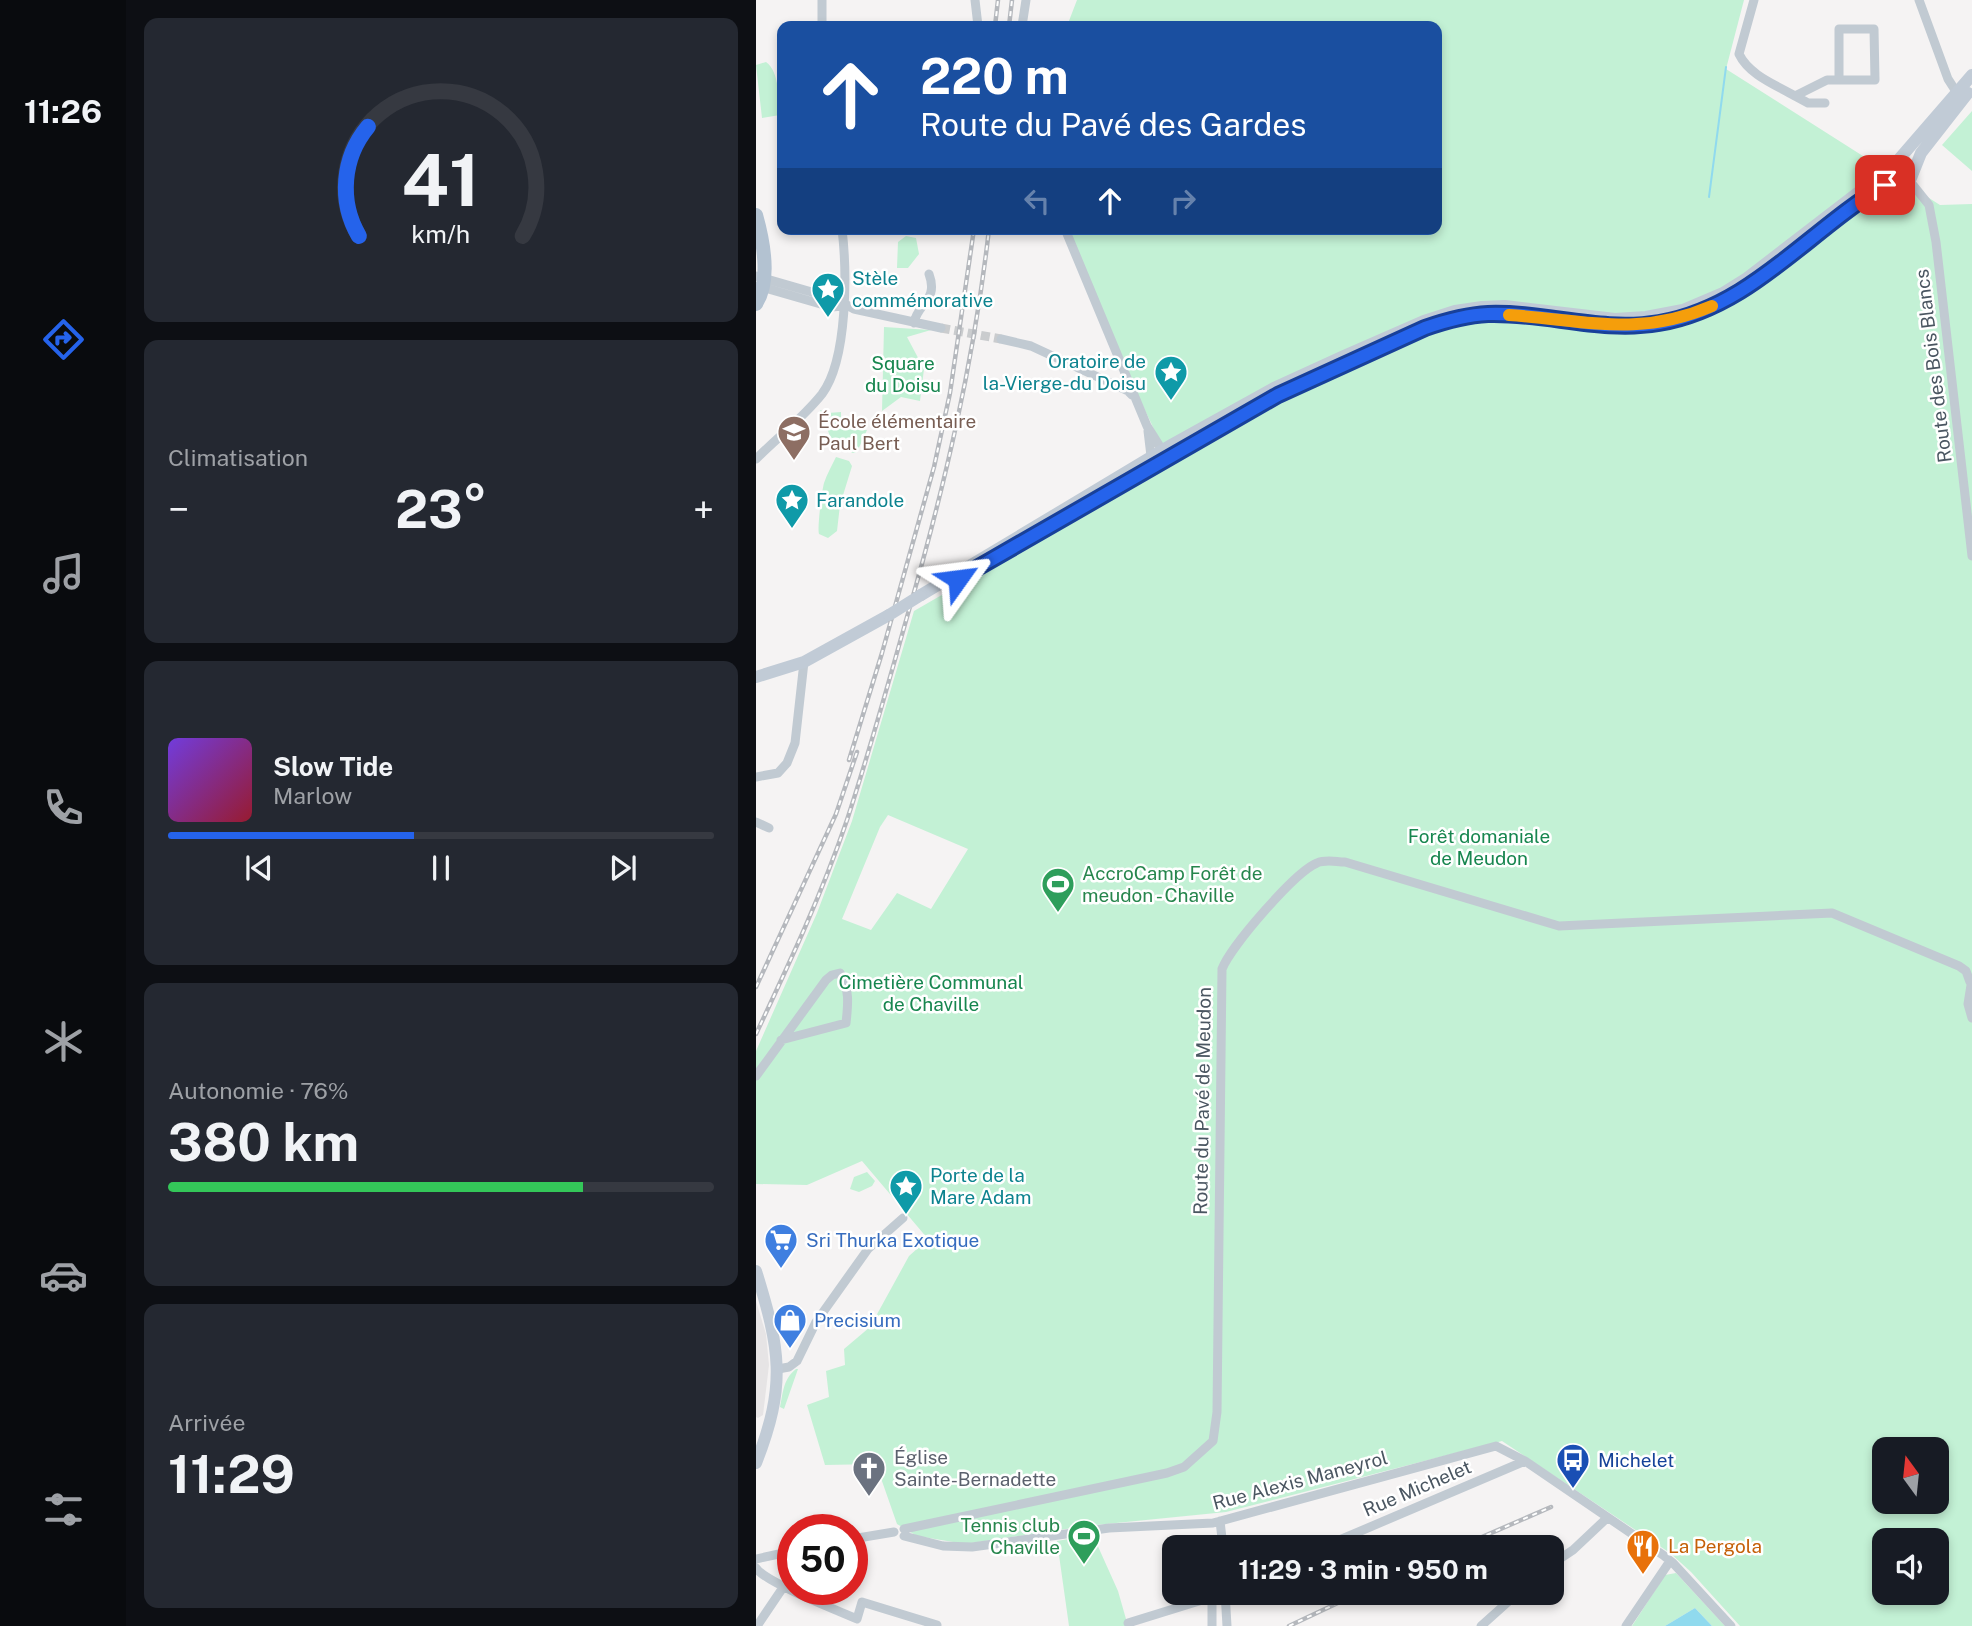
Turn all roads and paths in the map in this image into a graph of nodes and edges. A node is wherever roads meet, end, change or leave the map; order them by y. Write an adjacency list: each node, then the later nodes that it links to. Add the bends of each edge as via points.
1 (822, 0): 6 (street)
2 (975, 0): 7 (street)
3 (1026, 0): 8 (street)
4 (1754, 0): 13 (street, via 1739,54 1754,72)
5 (1919, 0): 12 (street)
6 (822, 21)
7 (977, 21)
8 (1023, 21)
9 (1972, 75): 12 (main road)
10 (1839, 80): 10 (street, via 1875,80 1874,29 1839,29); 13 (street, via 1827,80)
11 (1972, 88): 16 (main road)
12 (1957, 93): 15 (main road)
13 (1794, 96): 14 (street, via 1808,103)
14 (1825, 103)
15 (1900, 160): 16 (main road); 17 (main road, via 1894,164)
16 (1914, 167): 17 (main road, via 1914,174)
17 (1900, 177): 29 (main road, via 1740,291 1695,313 1634,326 1502,314 1448,321 1278,395); 31 (street, Route des Bois Blancs, via 1929,205)
18 (756, 215): 22 (main road)
19 (843, 235): 24 (street)
20 (1067, 235): 28 (street)
21 (929, 274): 25 (street, via 931,295)
22 (759, 282): 23 (main road); 24 (street, via 831,307)
23 (756, 304)
24 (844, 306): 25 (street); 30 (street, via 829,382)
25 (914, 323): 26 (street)
26 (941, 328)
27 (1001, 339): 28 (street, via 1031,346 1128,391)
28 (1135, 399): 29 (street)
29 (1159, 457): 32 (main road, bridge, via 958,579)
30 (756, 458)
31 (1972, 556)
32 (804, 662): 33 (main road); 34 (street, via 791,754 778,773)
33 (756, 677)
34 (756, 777)
35 (756, 822): 36 (street)
36 (769, 828)
37 (1971, 980): 38 (street, via 1968,1004); 48 (street, Route du Pavé de Meudon, via 1959,966 1832,914 1559,926 1345,862 1323,861 1305,869 1230,952 1222,969 1213,1441 1184,1467 1167,1473)
38 (1972, 1018)
39 (781, 1040): 39 (street, via 846,1023 846,983 840,973 826,980); 40 (street)
40 (756, 1076)
41 (903, 1218): 43 (street, via 868,1249 816,1322 797,1362)
42 (756, 1270): 43 (main road, via 772,1322)
43 (778, 1369): 45 (main road, via 773,1413)
44 (1525, 1461): 46 (street, Rue Alexis Maneyrol); 47 (street, Rue Alexis Maneyrol, via 1496,1446); 50 (street, Rue Michelet)
45 (756, 1463)
46 (1607, 1518): 53 (street); 55 (street, Rue Alexis Maneyrol)
47 (1220, 1521): 48 (street, Rue Alexis Maneyrol, via 1109,1528 972,1547 943,1546); 49 (street)
48 (901, 1533): 51 (street)
49 (1222, 1534)
50 (1351, 1535)
51 (868, 1537)
52 (777, 1554): 54 (street)
53 (1564, 1556)
54 (756, 1559)
55 (1670, 1561): 71 (street); 72 (street, Rue Alexis Maneyrol)
56 (756, 1567): 57 (street)
57 (777, 1582)
58 (777, 1596): 67 (street)
59 (824, 1605): 64 (street)
60 (1182, 1605): 65 (street)
61 (1212, 1605): 68 (street)
62 (1226, 1605): 69 (street)
63 (1504, 1605): 70 (street)
64 (859, 1622): 66 (street, via 862,1602)
65 (1128, 1623)
66 (937, 1625)
67 (757, 1626)
68 (1212, 1626)
69 (1227, 1626)
70 (1481, 1626)
71 (1626, 1626)
72 (1731, 1626)

